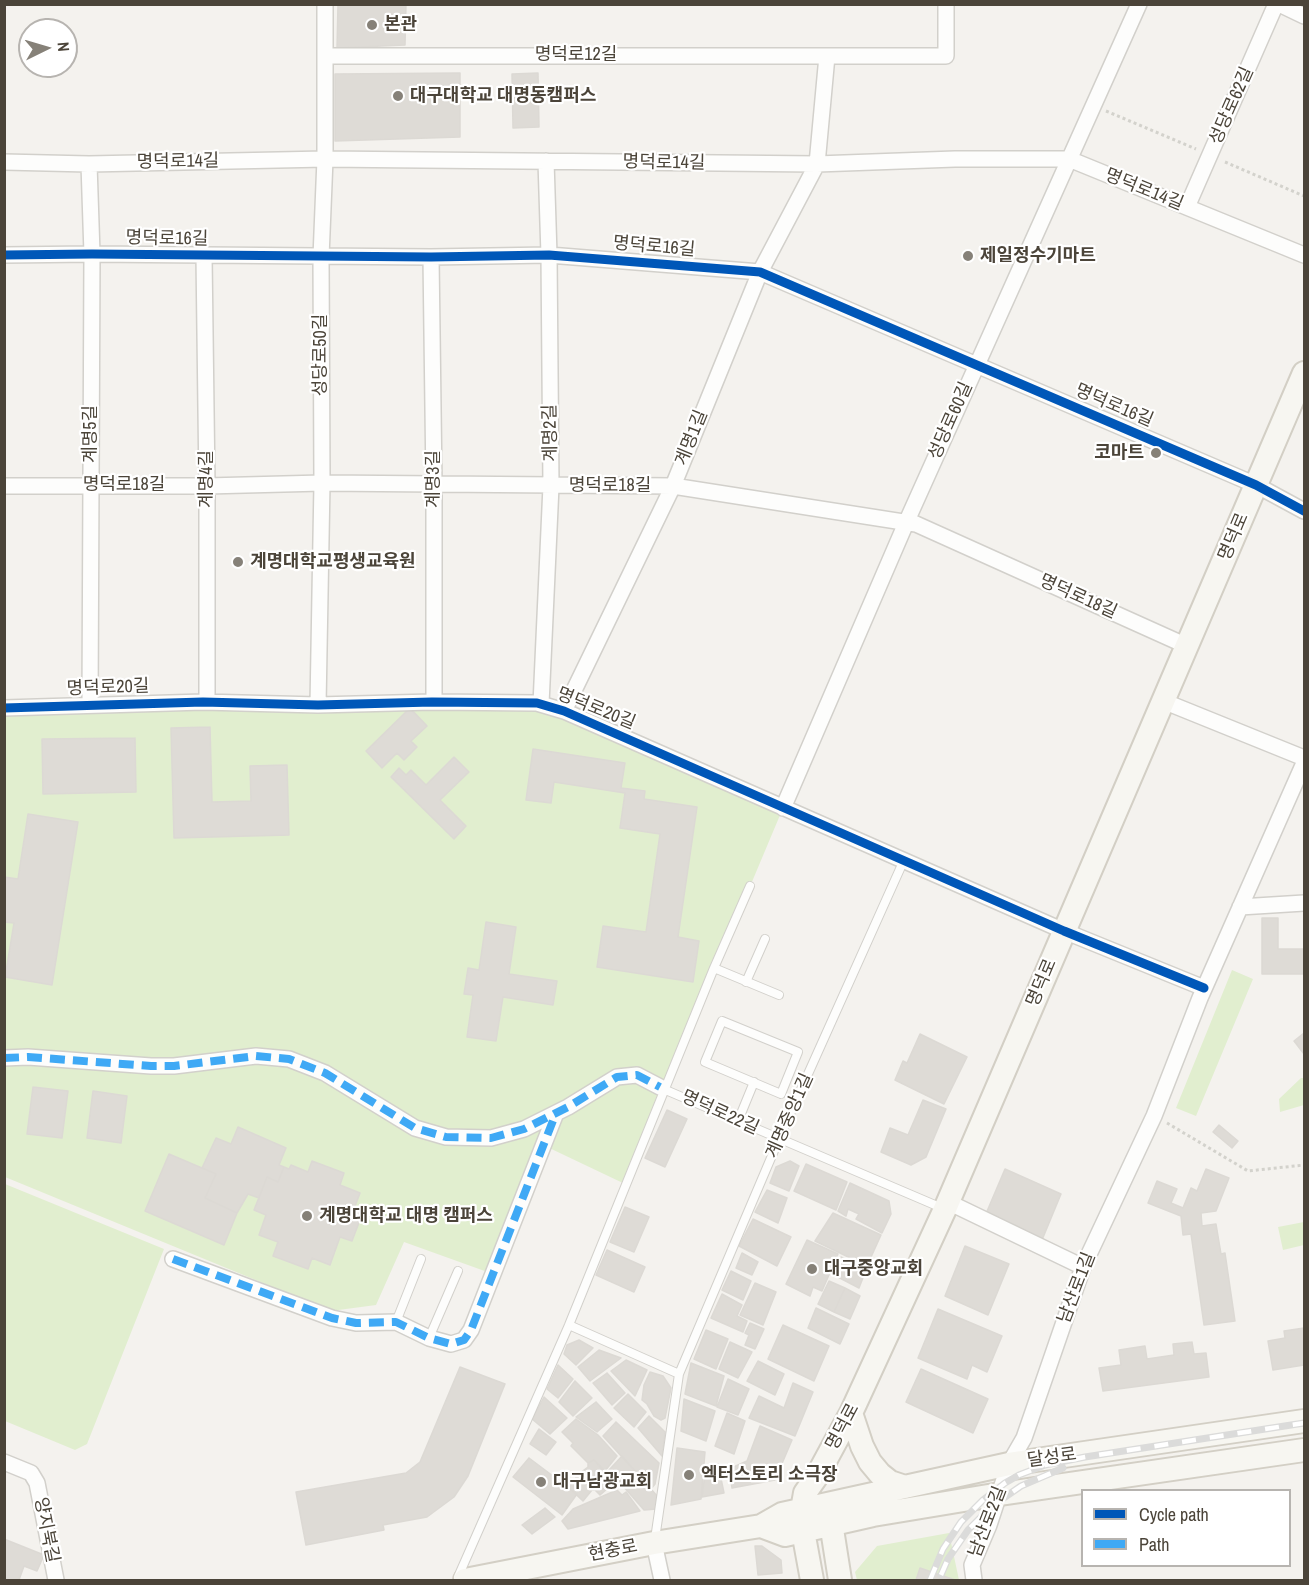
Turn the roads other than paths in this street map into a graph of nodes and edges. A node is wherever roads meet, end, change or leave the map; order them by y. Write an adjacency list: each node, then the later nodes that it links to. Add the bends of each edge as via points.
1 (325, 4): 6 (street, 성당로50길)
2 (946, 4): 7 (street, 명덕로12길, via 946,56)
3 (1139, 4): 9 (street, 성당로60길)
4 (1278, 4): 5 (street); 14 (street, 성당로62길)
5 (1305, 16)
6 (326, 56): 7 (street, 명덕로12길); 8 (street, 성당로50길)
7 (826, 56): 13 (street)
8 (325, 159): 10 (street, 명덕로14길); 12 (street, 명덕로14길); 20 (street, 성당로50길)
9 (1069, 159): 13 (street, 명덕로14길); 14 (street, 명덕로14길); 23 (street, 성당로60길)
10 (546, 161): 13 (street, 명덕로14길); 17 (street, 계명2길)
11 (4, 162): 12 (street, 명덕로14길)
12 (88, 164): 15 (street, 계명5길)
13 (817, 164): 22 (street, 계명1길)
14 (1187, 207): 18 (street, 명덕로14길)
15 (92, 254): 16 (street, 명덕로16길); 19 (street, 명덕로16길); 27 (street, 계명5길)
16 (4, 255)
17 (549, 255): 21 (street, 명덕로16길); 22 (street, 명덕로16길); 31 (street, 계명2길)
18 (1305, 255)
19 (204, 256): 20 (street, 명덕로16길); 30 (street, 계명4길)
20 (321, 257): 21 (street, 명덕로16길); 25 (street, 성당로50길)
21 (431, 257): 26 (street, 계명3길)
22 (760, 272): 23 (street, 명덕로16길); 32 (street, 계명1길)
23 (976, 364): 28 (street, 명덕로16길); 34 (street, 성당로60길)
24 (1305, 373): 28 (main road, 명덕로)
25 (322, 483): 26 (street, 명덕로18길); 30 (street, 명덕로18길); 40 (street, 성당로50길)
26 (434, 484): 31 (street, 명덕로18길); 38 (street, 계명3길)
27 (91, 485): 29 (street, 명덕로18길); 30 (street, 명덕로18길); 39 (street, 계명5길)
28 (1256, 485): 33 (street); 35 (main road, 명덕로)
29 (4, 486)
30 (207, 486): 37 (street, 계명4길)
31 (551, 486): 32 (street, 명덕로18길); 41 (street, 계명2길)
32 (673, 486): 34 (street, 명덕로18길); 43 (street, 계명1길)
33 (1305, 511)
34 (906, 523): 35 (street, 명덕로18길, via 916,524); 46 (street, 성당로60길)
35 (1187, 646): 36 (main road, 명덕로)
36 (1163, 701): 44 (street); 51 (main road, 명덕로)
37 (207, 702): 39 (street, 명덕로20길); 40 (street, 명덕로20길)
38 (434, 702): 40 (street, 명덕로20길); 41 (street, 명덕로20길)
39 (90, 705): 42 (street, 명덕로20길)
40 (318, 705)
41 (541, 705): 43 (street, 명덕로20길)
42 (4, 708)
43 (564, 711): 46 (street, 명덕로20길)
44 (1305, 758)
45 (1305, 763): 50 (street, 남산로1길)
46 (783, 808): 47 (street, 명덕로20길)
47 (904, 861): 51 (street, 명덕로20길); 62 (lane, 계명중앙1길)
48 (750, 886): 53 (lane)
49 (1305, 903): 50 (street)
50 (1240, 907): 55 (street, 남산로1길)
51 (1064, 931): 55 (street, 명덕로20길); 63 (main road, 명덕로)
52 (765, 939): 54 (lane)
53 (714, 968): 54 (lane); 59 (lane)
54 (746, 982): 56 (lane)
55 (1204, 988): 66 (street, 남산로1길, via 1154,1116)
56 (779, 995)
57 (4, 1059): 60 (street, via 28,1057 151,1066 256,1056 289,1059 325,1073 416,1128 446,1137 491,1138 524,1129)
58 (754, 1082): 58 (lane, via 705,1062 722,1021 798,1052 781,1094); 61 (lane)
59 (662, 1088): 60 (street, via 637,1075 617,1077); 61 (lane, 명덕로22길); 69 (lane)
60 (556, 1113): 70 (street, via 471,1330 464,1340 451,1344)
61 (738, 1121): 62 (lane, 명덕로22길)
62 (779, 1139): 63 (lane, 명덕로22길); 71 (lane, 계명중앙1길)
63 (946, 1206): 66 (street); 72 (main road, 명덕로)
64 (173, 1259): 68 (street, via 332,1318 356,1323)
65 (421, 1259): 68 (lane)
66 (1083, 1267): 76 (street, 남산로1길, via 1024,1438)
67 (458, 1271): 70 (lane)
68 (396, 1322): 70 (street)
69 (568, 1325): 71 (lane); 83 (lane)
70 (429, 1338)
71 (680, 1374): 82 (lane, 계명중앙1길)
72 (851, 1413): 77 (main road, 명덕로); 78 (main road, via 870,1462 890,1482)
73 (1305, 1421): 76 (main road, 달성로)
74 (1305, 1450): 79 (main road)
75 (4, 1462): 84 (street, 양지북길, via 31,1473 37,1483)
76 (1009, 1464): 78 (main road, 달성로); 79 (street, 남산로2길)
77 (817, 1476): 80 (main road, via 827,1489); 81 (main road, 명덕로, via 805,1493)
78 (905, 1487): 80 (main road, 달성로)
79 (1000, 1494): 80 (main road, via 873,1515); 88 (street, 남산로2길, via 972,1565)
80 (830, 1514): 81 (main road, 현충로); 87 (main road)
81 (803, 1521): 82 (main road, 현충로, via 785,1534 761,1526); 86 (main road)
82 (654, 1543): 83 (main road, 현충로); 85 (street)
83 (470, 1580)
84 (56, 1581)
85 (662, 1581)
86 (812, 1581)
87 (840, 1581)
88 (974, 1581)

